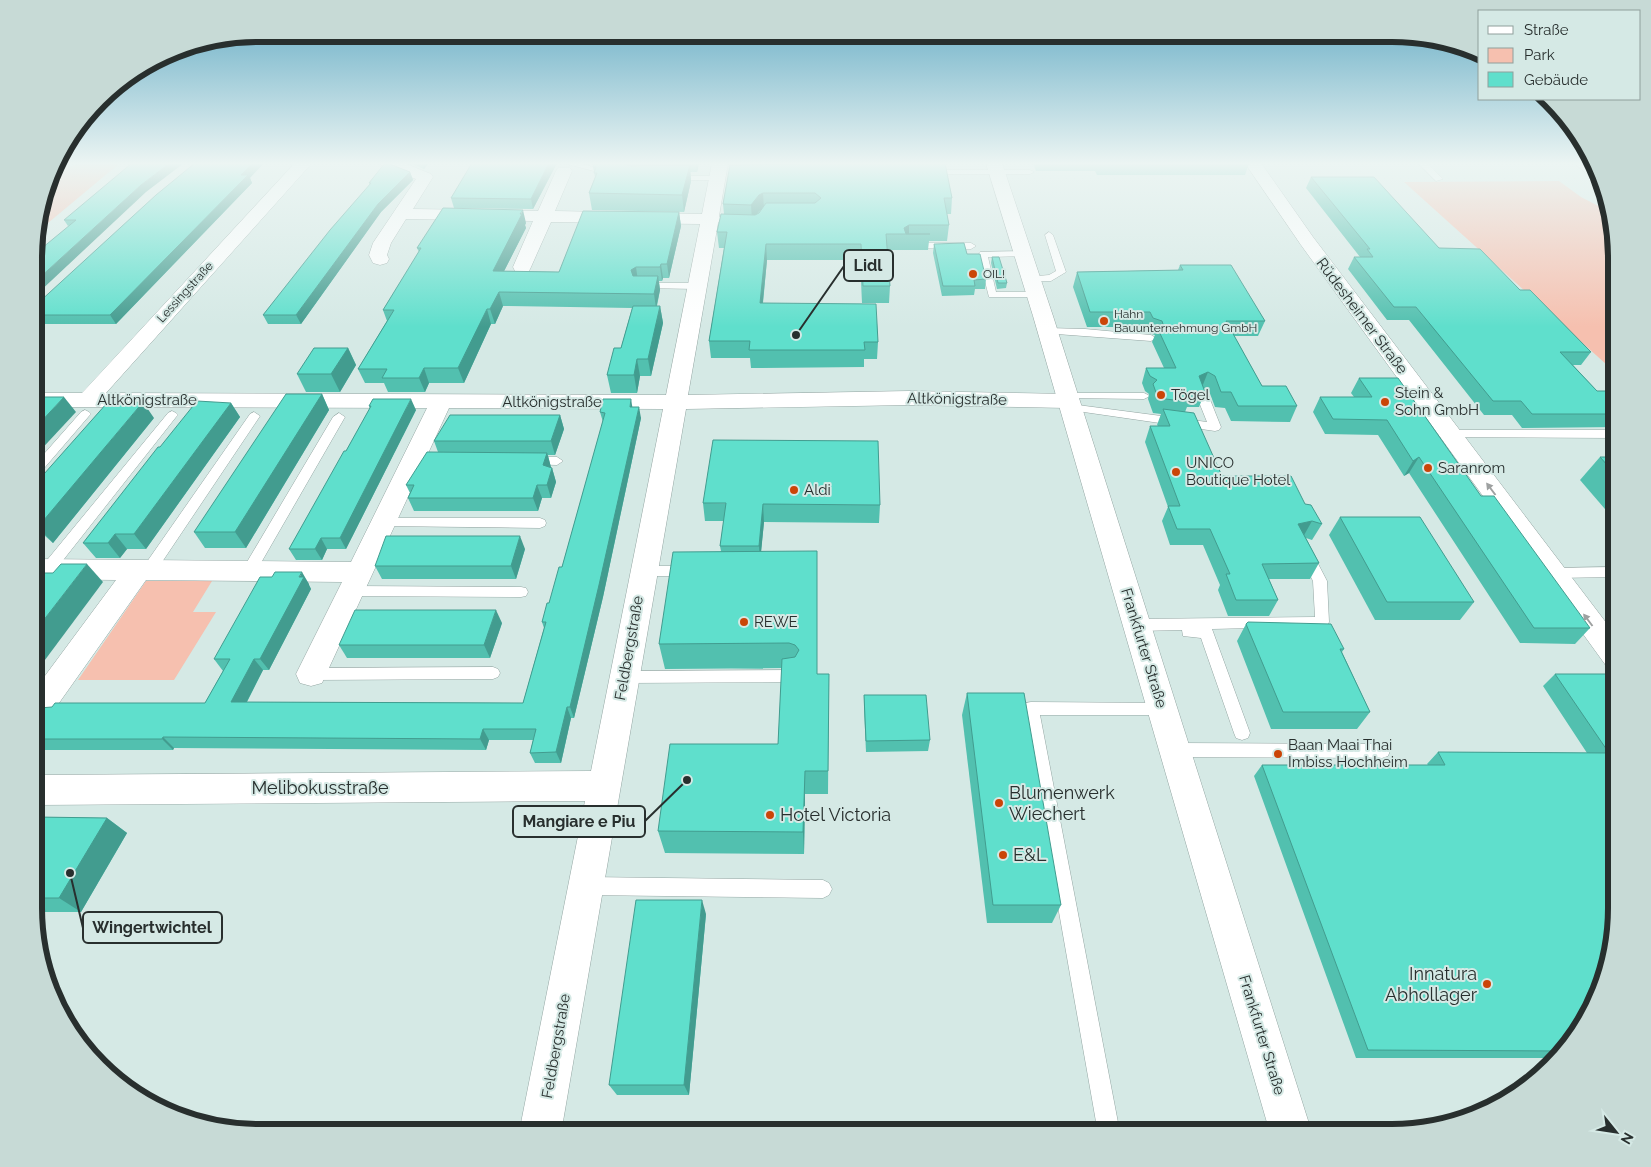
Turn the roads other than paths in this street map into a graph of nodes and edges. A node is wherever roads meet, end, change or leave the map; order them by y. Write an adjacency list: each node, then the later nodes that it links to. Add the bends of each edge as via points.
1 (255, 217): 26 (street, Lessingstraße)
2 (398, 217): 13 (street, via 379,248)
3 (542, 217): 14 (street)
4 (579, 217): 8 (street)
5 (715, 217): 8 (street, Feldbergstraße)
6 (1012, 217): 12 (street, Frankfurter Straße)
7 (1290, 217): 30 (street, Rüdesheimer Straße)
8 (714, 223): 16 (street, Feldbergstraße)
9 (1049, 235): 17 (lane, via 1061,272)
10 (908, 246): 11 (lane)
11 (971, 246)
12 (1024, 254): 17 (street, Frankfurter Straße); 17 (lane, via 983,254 992,295)
13 (380, 260)
14 (522, 266)
15 (638, 286): 16 (lane)
16 (699, 286): 25 (street, Feldbergstraße)
17 (1034, 287): 18 (street, Frankfurter Straße)
18 (1047, 332): 19 (lane); 23 (street, Frankfurter Straße)
19 (1151, 338)
20 (1201, 392): 23 (lane, via 1215,427)
21 (1144, 396): 23 (lane)
22 (42, 401): 26 (street, Altkönigstraße)
23 (1068, 401): 25 (street, Altkönigstraße, via 909,398); 47 (street, Frankfurter Straße)
24 (441, 402): 25 (street, Altkönigstraße); 26 (street, Altkönigstraße); 35 (street, via 420,460)
25 (675, 402): 41 (street, Feldbergstraße)
26 (86, 407): 34 (lane)
27 (172, 415): 38 (lane)
28 (254, 416): 39 (lane)
29 (339, 416): 40 (lane)
30 (1450, 434): 31 (lane); 44 (street, Rüdesheimer Straße, one-way to 30)
31 (1608, 434)
32 (519, 461): 33 (lane)
33 (556, 461)
34 (42, 462)
35 (384, 522): 36 (lane); 45 (street)
36 (540, 523)
37 (1302, 544): 47 (lane, via 1320,581 1322,622)
38 (42, 569): 39 (street)
39 (144, 570): 40 (street); 55 (street)
40 (249, 571): 45 (street)
41 (644, 571): 42 (lane); 54 (street, Feldbergstraße)
42 (699, 571)
43 (1608, 572): 44 (lane)
44 (1553, 573): 50 (street, Rüdesheimer Straße, one-way to 44)
45 (355, 581): 46 (lane); 51 (street)
46 (520, 592)
47 (1138, 629): 48 (lane); 56 (street, Frankfurter Straße)
48 (1206, 632): 49 (lane); 57 (lane)
49 (1325, 632)
50 (1608, 647)
51 (311, 674): 52 (lane)
52 (493, 674)
53 (790, 676): 54 (lane)
54 (624, 677): 60 (street, Feldbergstraße)
55 (42, 703)
56 (1164, 709): 58 (street, Frankfurter Straße); 65 (lane, via 1031,708)
57 (1242, 733)
58 (1176, 750): 59 (lane); 66 (street, Frankfurter Straße)
59 (1382, 751)
60 (604, 786): 61 (street, Melibokusstraße); 62 (street, Feldbergstraße)
61 (42, 790)
62 (586, 886): 63 (lane); 64 (street, Feldbergstraße)
63 (823, 889)
64 (542, 1124)
65 (1107, 1124)
66 (1288, 1124)

